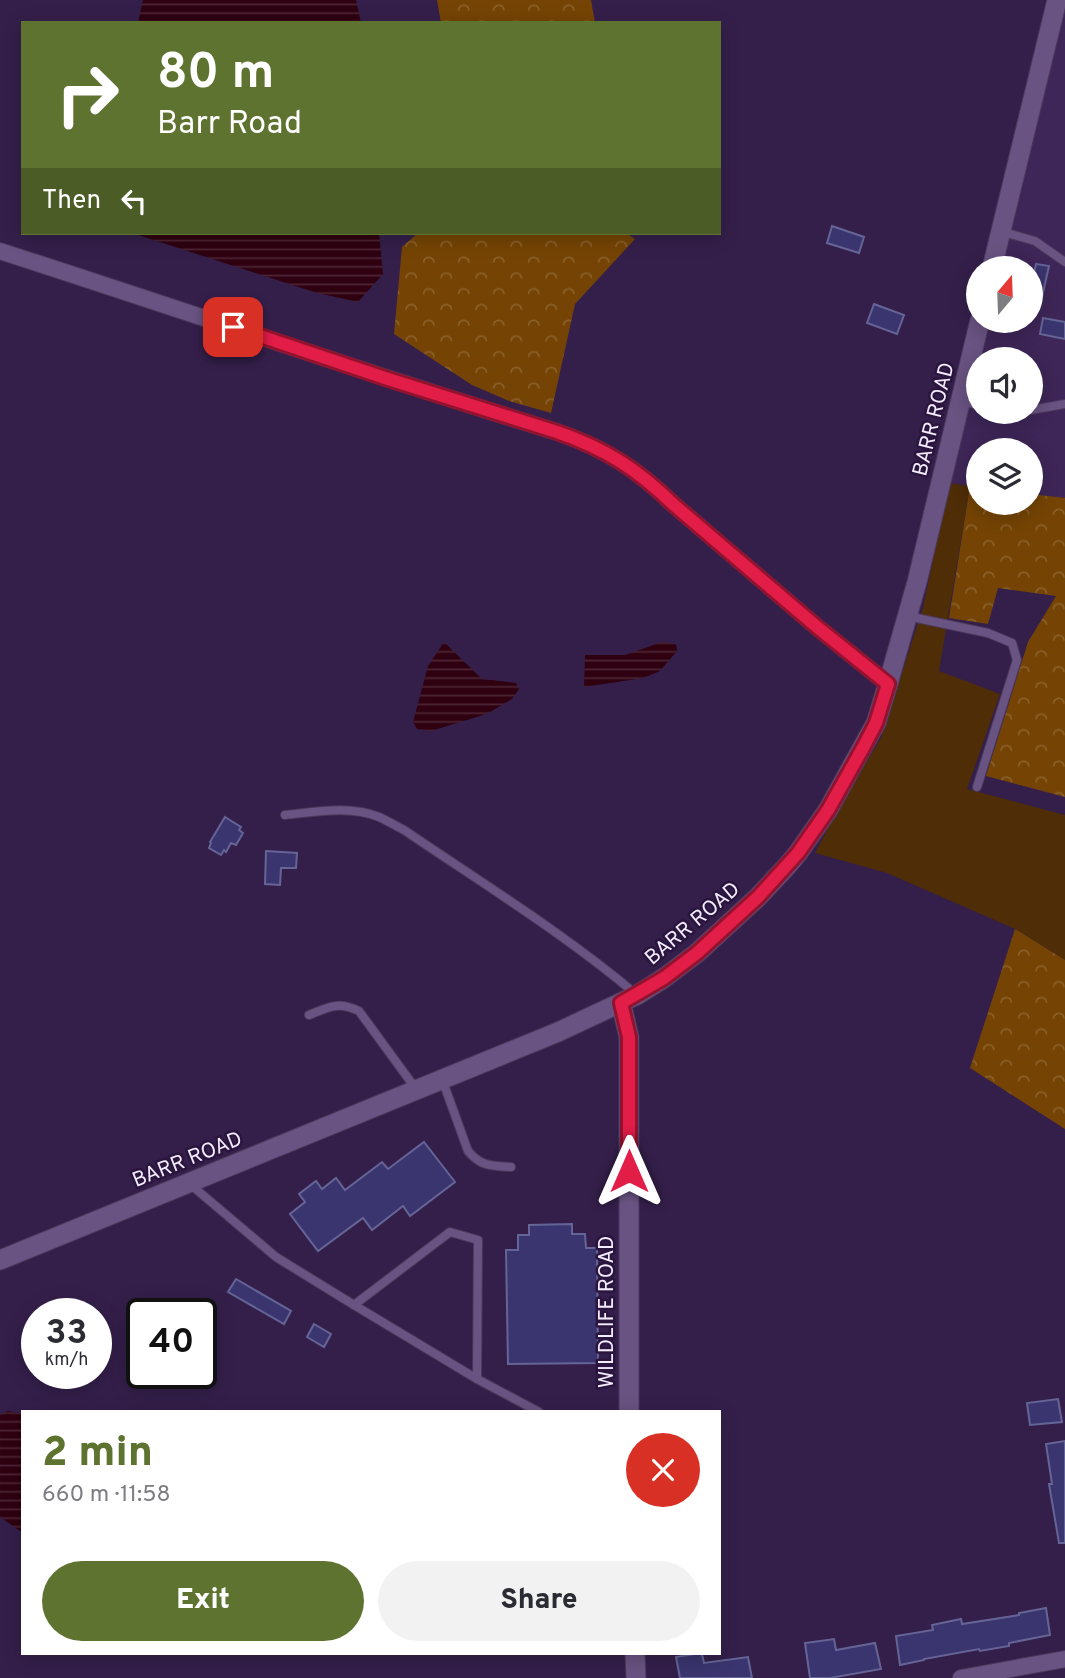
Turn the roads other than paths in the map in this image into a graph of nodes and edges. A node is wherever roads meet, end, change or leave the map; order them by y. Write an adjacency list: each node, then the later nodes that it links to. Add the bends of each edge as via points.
1 (1057, 0): 2 (street)
2 (1001, 231): 4 (street); 5 (lane, via 1035,241)
3 (0, 251): 10 (street, via 596,447 632,468)
4 (995, 256)
5 (1065, 262)
6 (1065, 404): 7 (lane)
7 (1043, 408)
8 (966, 413): 9 (street, BARR ROAD)
9 (907, 616): 10 (street, BARR ROAD); 11 (lane, via 1012,643 1017,660)
10 (888, 684): 13 (street, BARR ROAD, via 864,746 798,853 697,953)
11 (977, 787)
12 (285, 814): 13 (lane, via 338,810 378,816 611,972)
13 (629, 999): 15 (street, BARR ROAD); 23 (street, WILDLIFE ROAD)
14 (309, 1015): 16 (lane, via 334,1005 359,1011)
15 (442, 1079): 16 (street, BARR ROAD); 17 (lane, via 475,1160)
16 (416, 1089): 18 (street, BARR ROAD)
17 (511, 1167)
18 (189, 1183): 19 (street, BARR ROAD); 20 (lane, via 276,1257)
19 (0, 1260)
20 (354, 1305): 21 (lane); 21 (lane, via 450,1232 478,1240)
21 (477, 1379): 22 (lane)
22 (535, 1410)
23 (629, 1410)
24 (635, 1655): 26 (street)
25 (1065, 1659): 27 (street)
26 (636, 1678)
27 (961, 1678)

